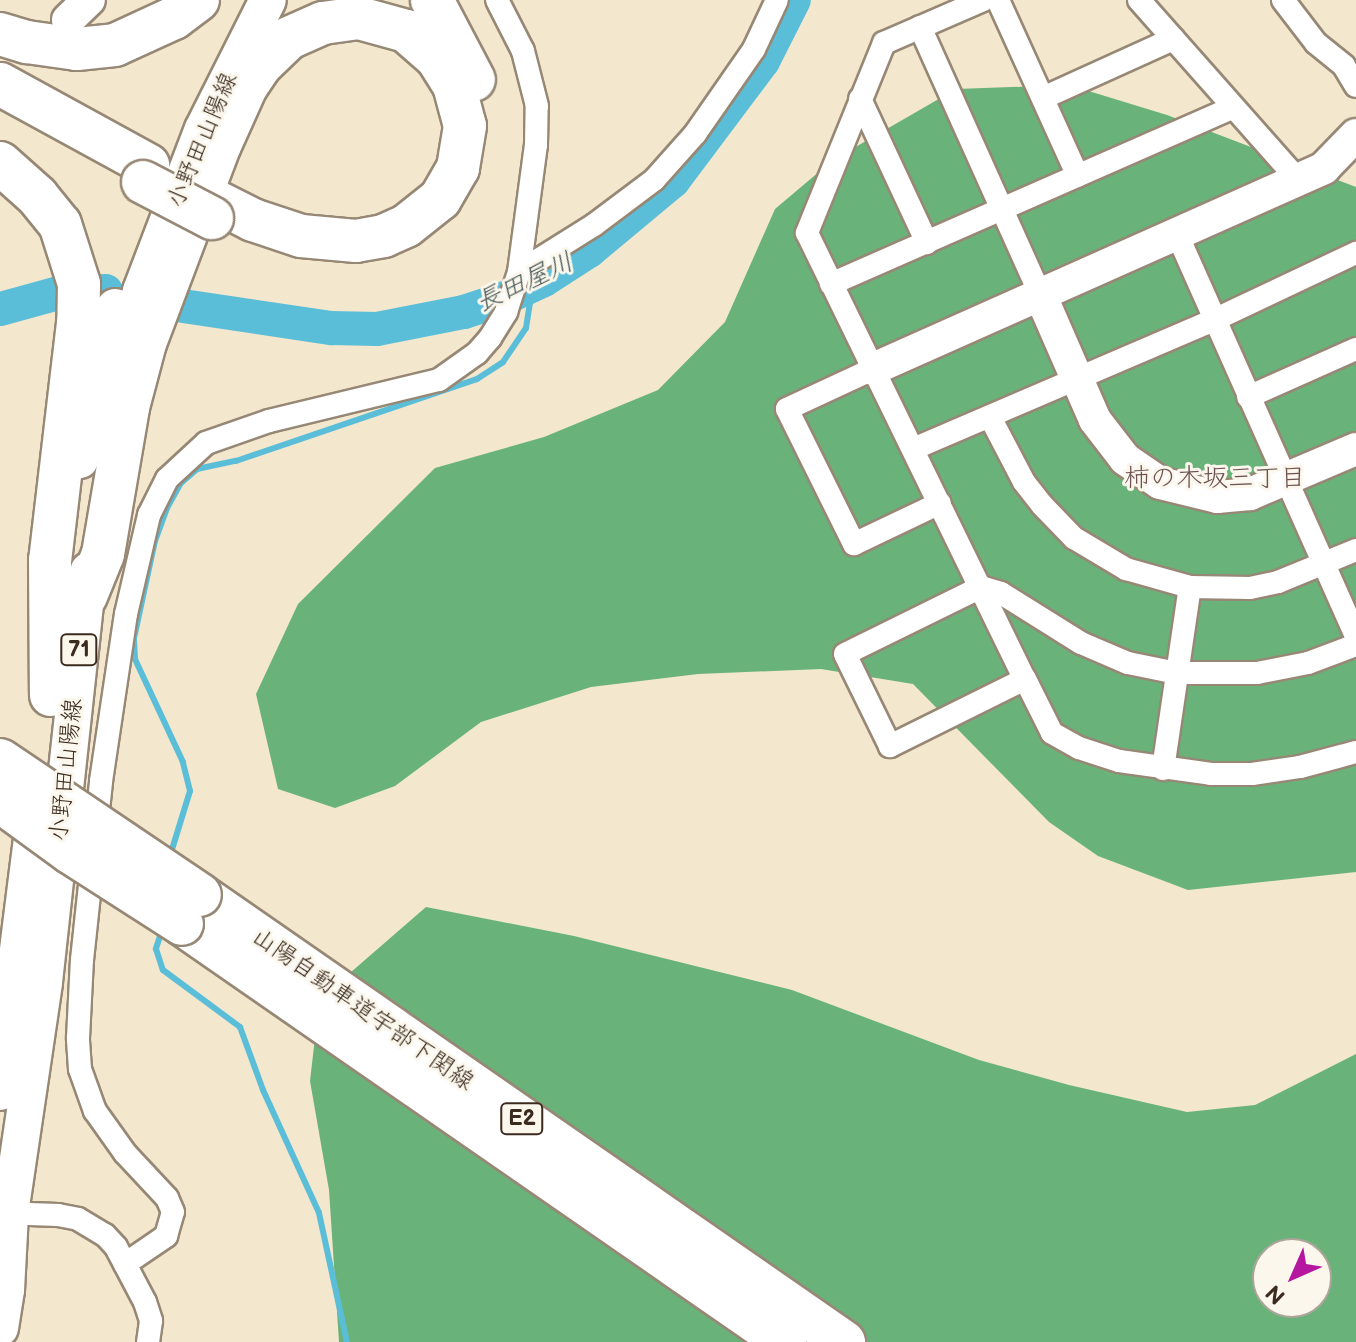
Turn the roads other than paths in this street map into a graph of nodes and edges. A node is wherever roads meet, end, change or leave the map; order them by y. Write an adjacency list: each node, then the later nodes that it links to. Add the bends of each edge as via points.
1 (198, 0): 12 (highway, via 164,23 115,45 63,48)
2 (240, 0): 52 (main road, 小野田山陽線 / 71, via 180,121 121,281 86,421)
3 (268, 0): 47 (main road, 小野田山陽線 / 71, via 203,129 141,291 102,475)
4 (432, 0): 25 (highway, via 473,74 483,119 476,172 439,227 396,252 349,261 276,248)
5 (497, 0): 30 (street, via 523,51 537,106)
6 (777, 0): 30 (street, via 754,49 695,134 654,180)
7 (983, 0): 11 (street)
8 (998, 0): 16 (street)
9 (1139, 0): 13 (street)
10 (1283, 0): 15 (street)
11 (920, 27): 17 (street, via 884,43); 26 (street)
12 (0, 34)
13 (1173, 39): 16 (street); 19 (street)
14 (0, 84): 22 (highway)
15 (1356, 86)
16 (1043, 98): 23 (street)
17 (860, 99): 28 (street); 31 (street, via 807,233)
18 (0, 102): 22 (highway)
19 (1232, 108): 23 (street); 24 (street)
20 (1356, 135): 24 (street, via 1324,168)
21 (0, 163): 52 (highway, via 60,224 79,284 50,560)
22 (145, 173): 25 (highway, bridge)
23 (1078, 176): 26 (street)
24 (1298, 180): 27 (street)
25 (214, 210): 47 (highway, via 301,236 356,241 406,226 440,199 458,168 465,126 454,85 437,58 406,31 359,18 323,23 289,38 260,66 220,145 145,343 128,407 103,554)
26 (1002, 210): 28 (street); 32 (street)
27 (1177, 234): 32 (street); 33 (street)
28 (927, 243): 31 (street)
29 (1356, 253): 33 (street)
30 (519, 272): 62 (street, via 506,312 490,338 439,380 226,434 183,461 156,498 126,614 101,781 78,1038 80,1069 95,1111 173,1212 166,1236)
31 (831, 284): 35 (street)
32 (1040, 294): 35 (street); 36 (street)
33 (1214, 320): 36 (street); 37 (street)
34 (1356, 349): 37 (street)
35 (873, 369): 39 (street); 42 (street, via 787,409 847,531 854,544)
36 (1077, 379): 38 (street); 41 (street, via 1110,443 1160,483 1235,497)
37 (1248, 397): 41 (street)
38 (990, 417): 39 (street); 46 (street, via 1024,482 1074,538 1126,569)
39 (913, 449): 42 (street)
40 (1356, 449): 41 (street)
41 (1286, 480): 44 (street)
42 (940, 503): 45 (street)
43 (1356, 550): 44 (street)
44 (1324, 564): 46 (street, via 1250,588); 48 (street)
45 (981, 587): 50 (street, via 1001,593 1081,643 1128,663); 51 (street); 51 (street, via 845,654 890,746)
46 (1190, 587): 50 (street)
47 (86, 596): 61 (main road, 小野田山陽線 / 71, via 44,982)
48 (1356, 636)
49 (1356, 645): 50 (street, via 1308,663 1257,673)
50 (1177, 673): 55 (street)
51 (1025, 679): 55 (street, via 1052,733 1119,761)
52 (51, 695): 60 (main road, 小野田山陽線 / 71)
53 (1356, 752): 55 (street, via 1252,774)
54 (0, 760): 59 (highway, 山陽自動車道宇部下関線 / E2, bridge)
55 (1163, 769)
56 (0, 801): 58 (highway, 山陽自動車道宇部下関線 / E2, bridge)
57 (0, 814): 58 (highway, bridge)
58 (70, 852): 59 (highway, 山陽自動車道宇部下関線 / E2, bridge)
59 (191, 910): 65 (highway, 山陽自動車道宇部下関線 / E2); 66 (highway, 山陽自動車道宇部下関線 / E2)
60 (0, 1092)
61 (5, 1213): 62 (street, via 78,1219 105,1235); 63 (main road, 小野田山陽線 / 71, via 6,1290)
62 (125, 1264): 64 (street, via 151,1321)
63 (0, 1328)
64 (148, 1342)
65 (785, 1342)
66 (844, 1342)

